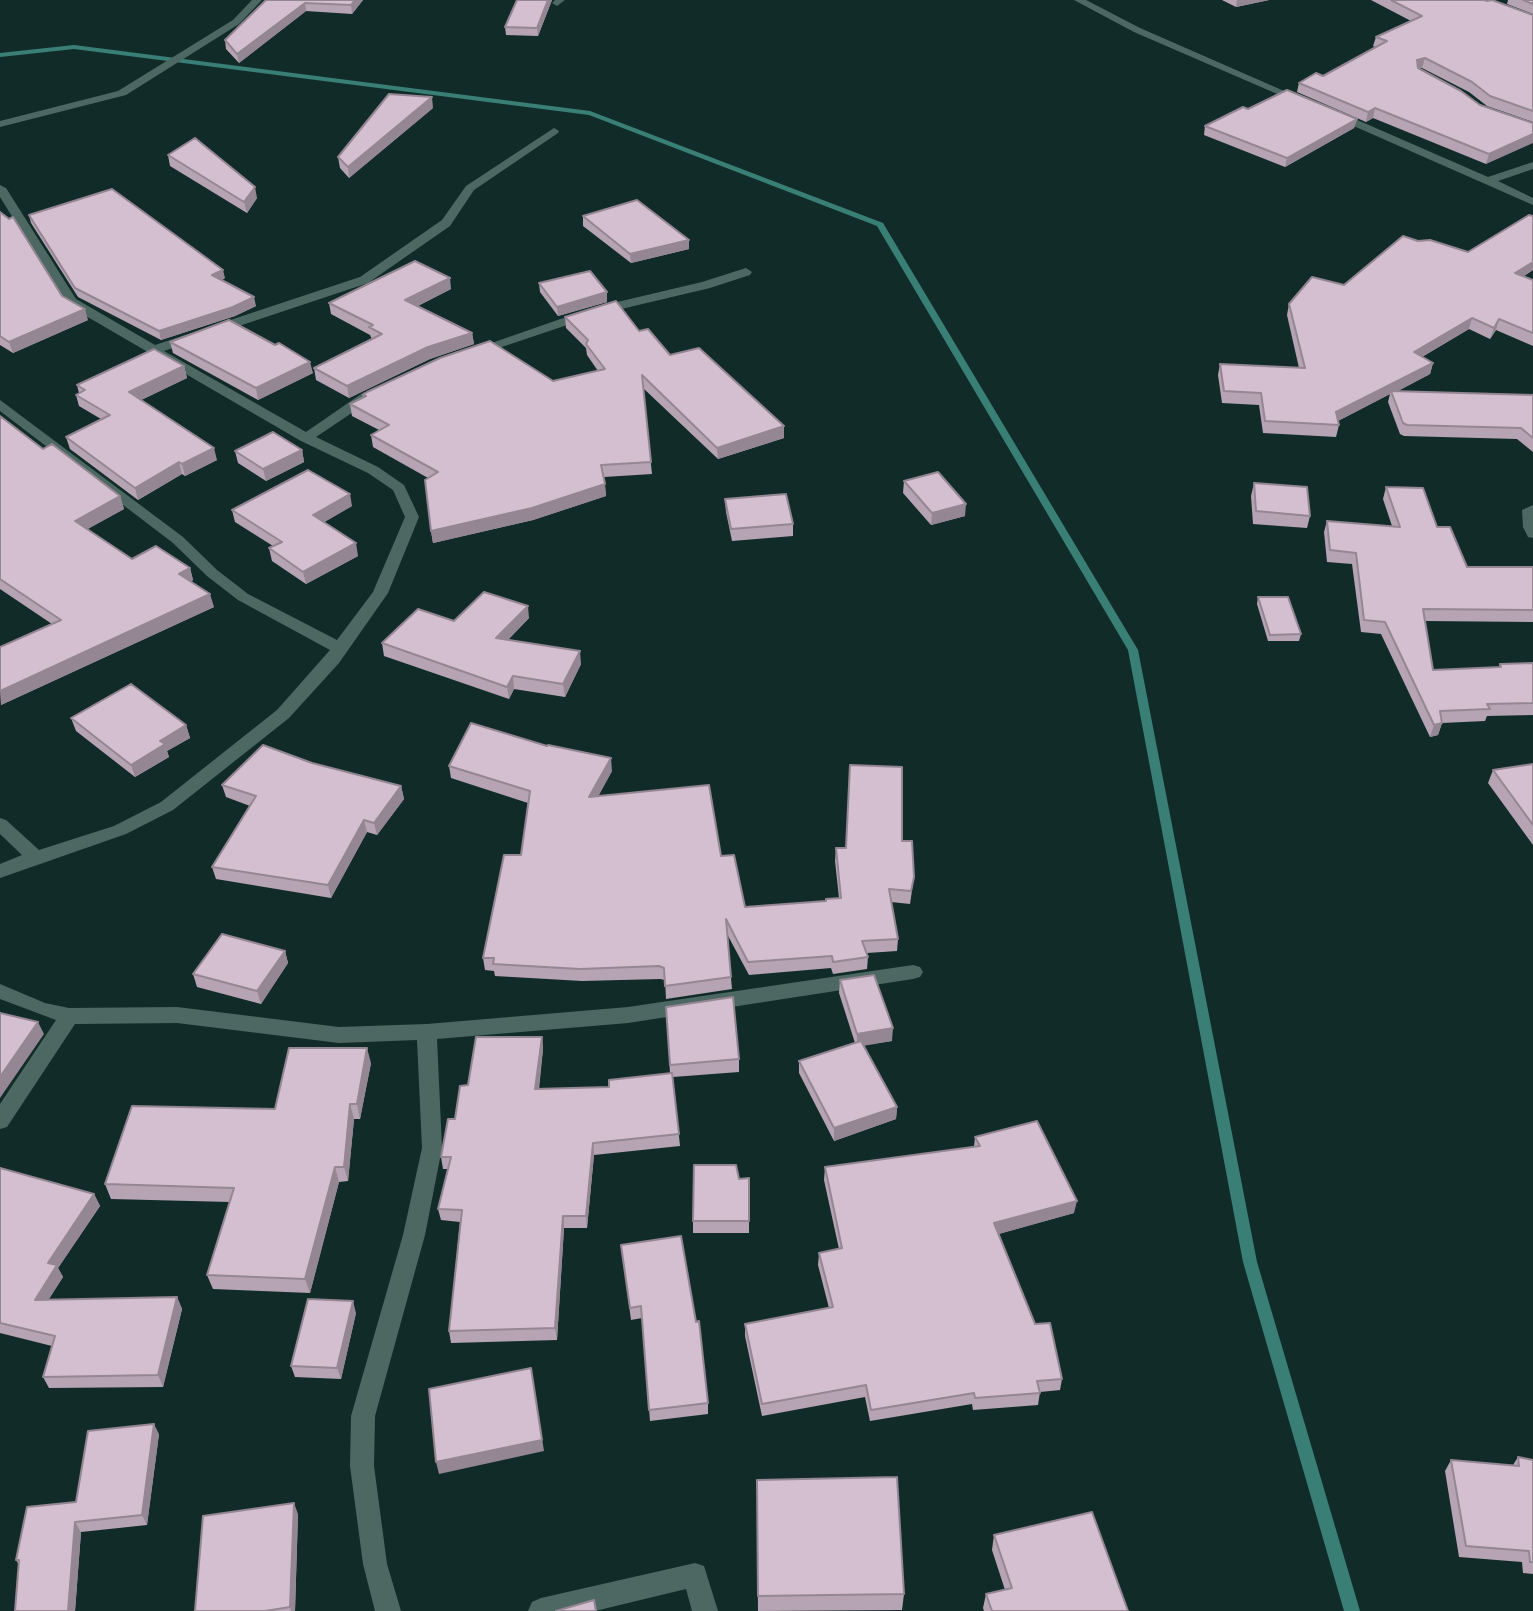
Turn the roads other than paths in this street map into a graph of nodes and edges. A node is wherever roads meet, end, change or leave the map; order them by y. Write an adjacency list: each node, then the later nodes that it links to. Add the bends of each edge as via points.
1 (257, 0): 5 (street, via 236,22 122,93)
2 (1079, 0): 3 (street)
3 (1311, 105)
4 (1324, 110): 8 (street)
5 (0, 124)
6 (554, 131): 12 (street, via 470,188 446,223 363,280)
7 (1533, 165): 8 (street)
8 (1487, 181): 10 (street)
9 (0, 188): 12 (street, via 71,302)
10 (1533, 202)
11 (746, 272): 13 (street, via 596,311)
12 (153, 350): 16 (street)
13 (460, 356)
14 (387, 387): 16 (street)
15 (0, 404): 19 (street, via 178,540 243,597)
16 (306, 438): 19 (street, via 373,470 398,488 412,517 380,593)
17 (1533, 509): 18 (street, via 1529,510)
18 (1533, 534)
19 (339, 648): 21 (street, via 283,715 167,806 120,830)
20 (0, 824): 21 (street)
21 (35, 857): 22 (street)
22 (0, 872)
23 (913, 972): 26 (street, via 628,1015)
24 (0, 991): 25 (street)
25 (69, 1016): 26 (street, via 177,1015 339,1035); 27 (street)
26 (427, 1032): 28 (street, via 432,1147 414,1236 363,1416 364,1478 375,1564)
27 (0, 1122)
28 (388, 1611)
29 (541, 1611): 30 (street, via 695,1575)
30 (705, 1611)

